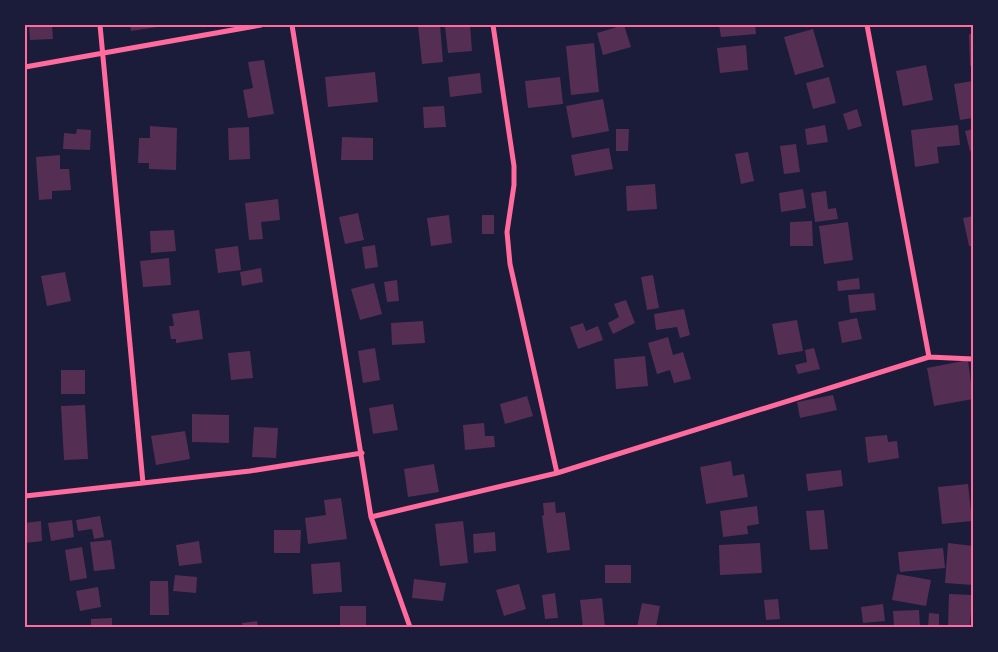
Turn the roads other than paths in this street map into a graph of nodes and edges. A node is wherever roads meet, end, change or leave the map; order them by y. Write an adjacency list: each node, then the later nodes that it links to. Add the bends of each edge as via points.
1 (100, 25): 6 (street)
2 (261, 25): 6 (street)
3 (292, 25): 10 (street)
4 (493, 25): 11 (street, via 514,166 507,232 510,264)
5 (867, 25): 8 (street)
6 (104, 52): 7 (street); 12 (street)
7 (25, 67)
8 (929, 357): 9 (street); 11 (street)
9 (973, 359)
10 (362, 453): 12 (street, via 250,471); 14 (street)
11 (557, 473): 14 (street)
12 (143, 483): 13 (street)
13 (25, 496)
14 (371, 517): 15 (street)
15 (410, 627)

